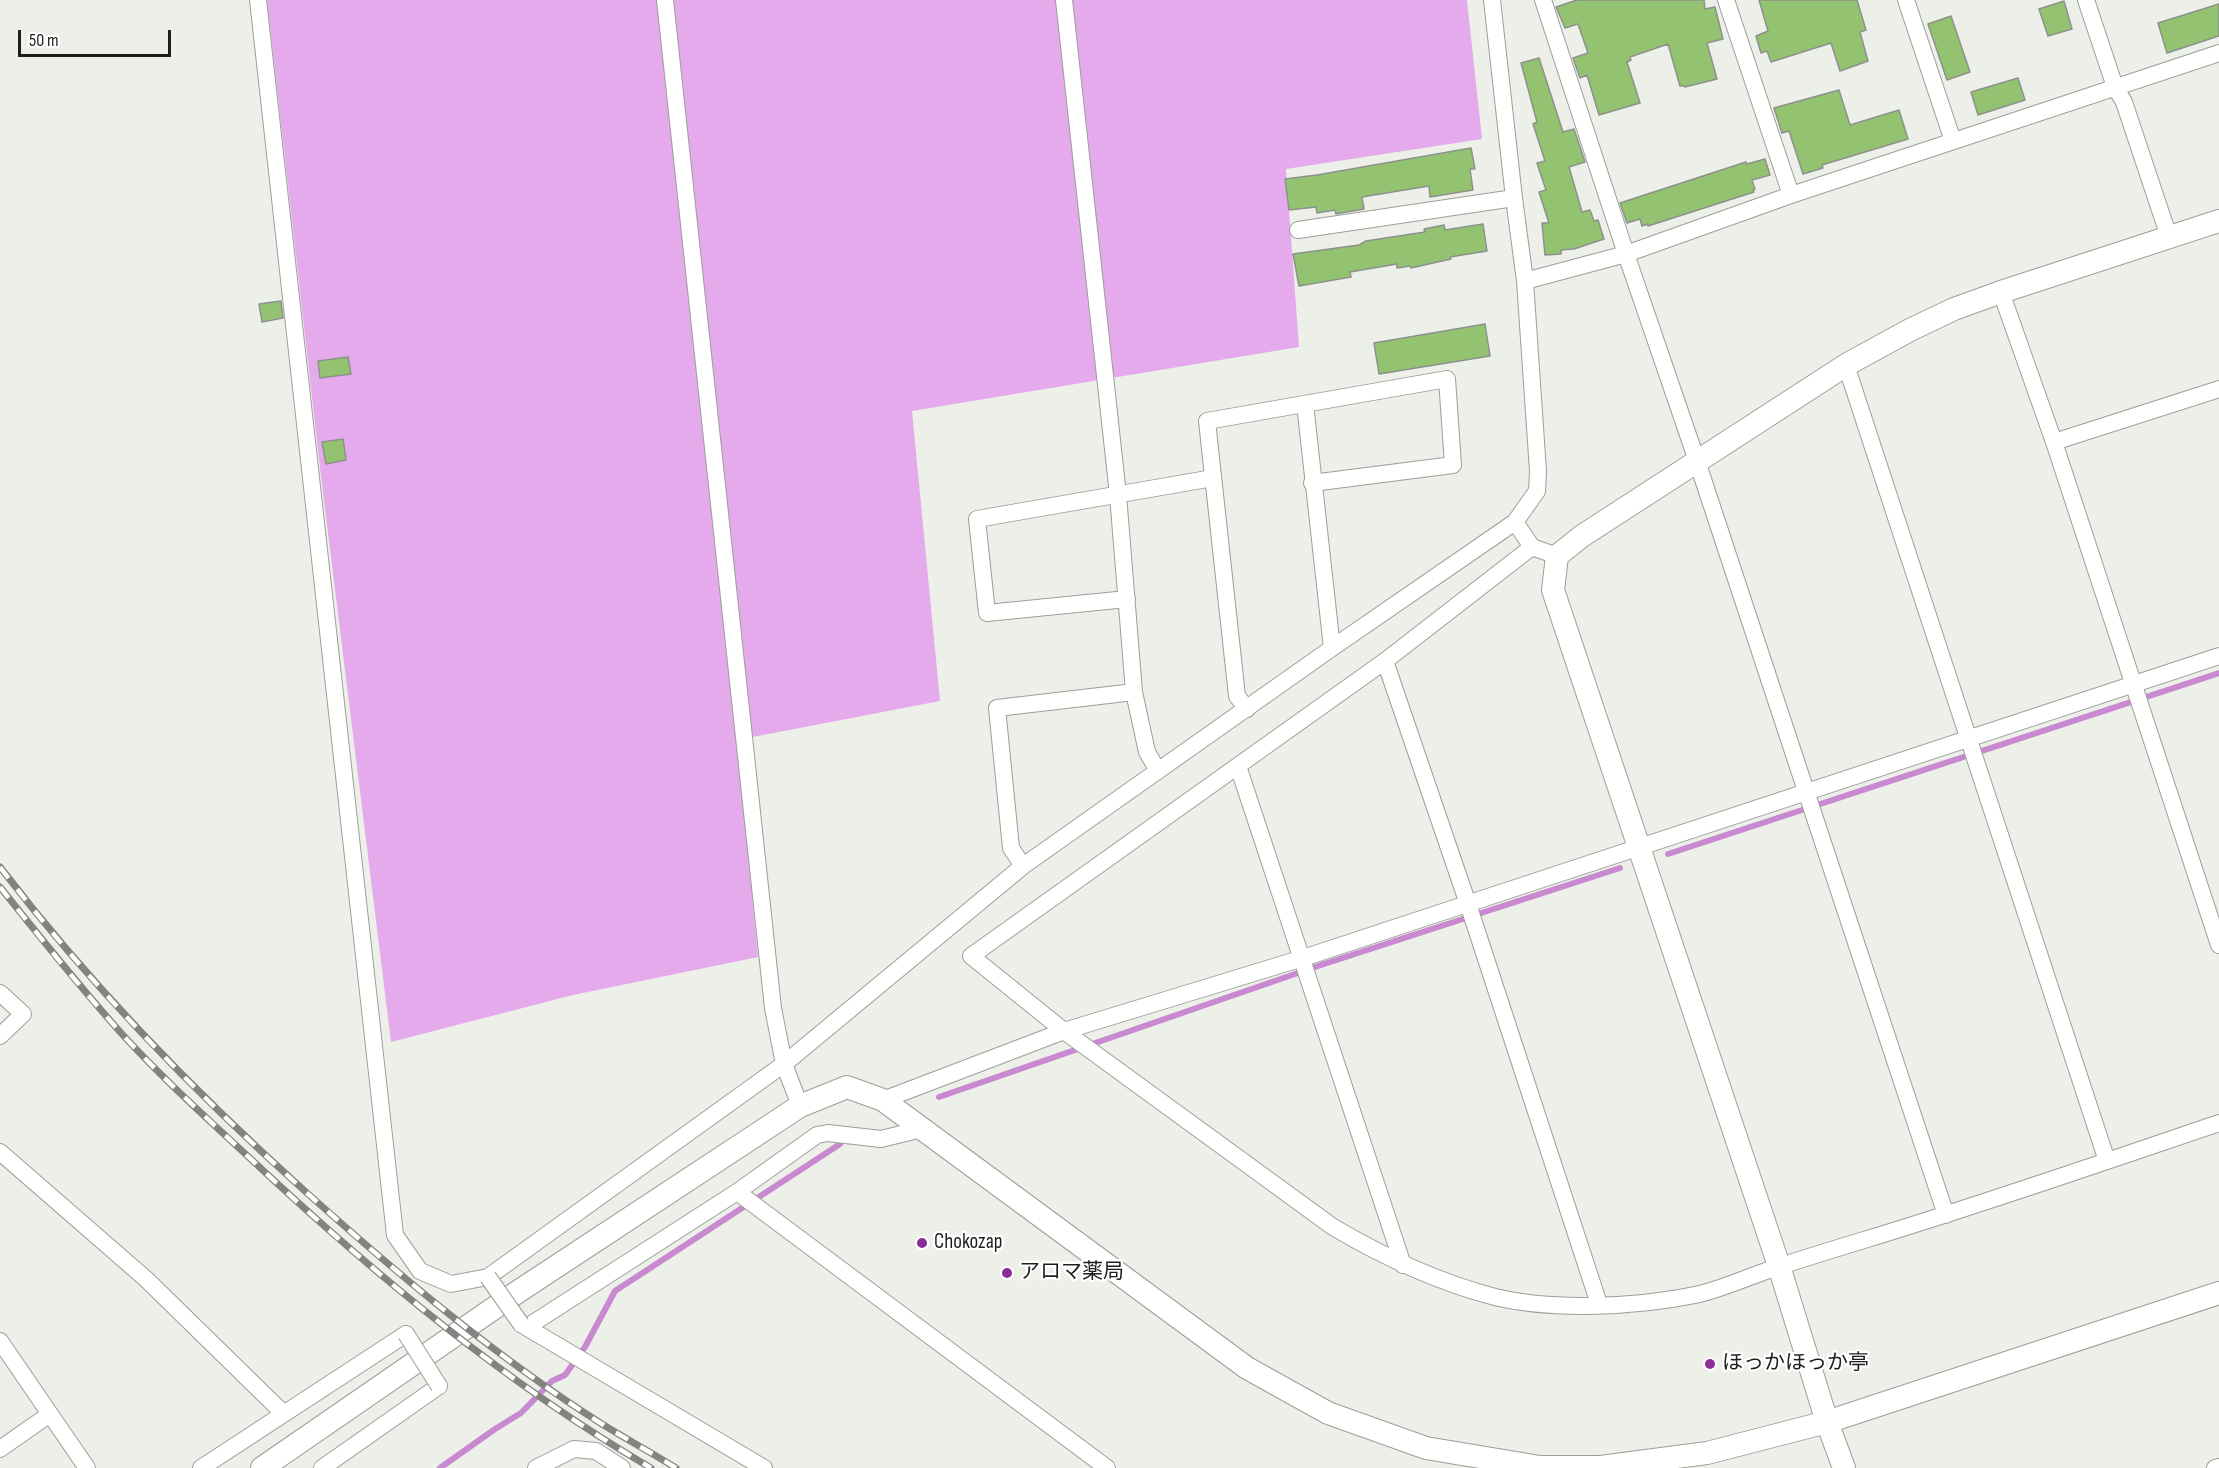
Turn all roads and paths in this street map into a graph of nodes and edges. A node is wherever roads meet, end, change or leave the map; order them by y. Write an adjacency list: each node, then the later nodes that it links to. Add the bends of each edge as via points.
1 (258, 0): 61 (street, via 395,1235 420,1270 451,1284)
2 (665, 0): 50 (street, via 773,1008)
3 (1064, 0): 27 (street)
4 (1492, 0): 13 (street)
5 (1543, 0): 17 (street)
6 (1726, 0): 12 (street)
7 (1906, 0): 11 (street)
8 (2086, 0): 10 (street)
9 (2219, 53): 10 (street)
10 (2115, 87): 11 (street); 16 (street, via 2124,102)
11 (1953, 141): 12 (street)
12 (1791, 195): 17 (street)
13 (1514, 198): 15 (street); 18 (street)
14 (2219, 221): 16 (street)
15 (1298, 230)
16 (2169, 237): 19 (street)
17 (1626, 254): 18 (street); 24 (street)
18 (1525, 281): 28 (street, via 1538,471 1537,491)
19 (2001, 292): 20 (street, via 1954,309); 23 (street)
20 (1846, 365): 24 (street); 38 (street)
21 (2218, 391): 23 (street)
22 (1305, 404): 25 (street, via 1207,422); 26 (street); 26 (street, via 1447,379 1453,465)
23 (2054, 442): 35 (street)
24 (1697, 461): 30 (street); 41 (street)
25 (1213, 478): 27 (street); 37 (street, via 1237,696)
26 (1312, 483): 32 (street)
27 (1118, 495): 31 (street); 31 (street, via 977,519 987,613)
28 (1515, 522): 29 (street); 32 (street)
29 (1532, 548): 30 (street); 34 (street)
30 (1557, 556): 42 (street, via 1552,590)
31 (1127, 599): 36 (street)
32 (1332, 648): 37 (street)
33 (2219, 656): 35 (street)
34 (1385, 661): 39 (street); 44 (street)
35 (2135, 687): 38 (street); 45 (street)
36 (1134, 692): 40 (street, via 1147,752); 43 (street, via 997,708 1011,848)
37 (1247, 709): 40 (street)
38 (1972, 748): 41 (street); 56 (street)
39 (1238, 766): 46 (street); 48 (street, via 971,956)
40 (1158, 771): 43 (street)
41 (1806, 795): 42 (street); 58 (street)
42 (1638, 848): 44 (street); 60 (street)
43 (1023, 866): 50 (street)
44 (1470, 913): 46 (street); 63 (street)
45 (2219, 945)
46 (1305, 966): 48 (street); 59 (street)
47 (0, 993): 49 (street, via 23,1014)
48 (1071, 1035): 51 (street); 59 (street, via 1333,1227)
49 (0, 1036)
50 (784, 1064): 52 (street); 61 (street)
51 (883, 1100): 52 (street, via 847,1088); 54 (street)
52 (800, 1106): 74 (street, via 516,1293)
53 (2219, 1123): 56 (street)
54 (922, 1129): 57 (street, via 881,1139 817,1135); 68 (street, via 1247,1368 1328,1413 1426,1448 1540,1467 1601,1467 1707,1453)
55 (0, 1152): 66 (street, via 146,1279)
56 (2107, 1161): 58 (street)
57 (742, 1195): 64 (street); 79 (street)
58 (1946, 1215): 60 (street)
59 (1403, 1265): 63 (street, via 1497,1297 1554,1304)
60 (1779, 1266): 63 (street, via 1697,1294); 68 (street)
61 (488, 1277): 64 (street, bridge)
62 (2219, 1293): 68 (street)
63 (1599, 1304)
64 (524, 1325): 78 (street)
65 (0, 1341): 67 (street)
66 (283, 1413): 70 (street, bridge, via 406,1334 440,1386); 73 (street)
67 (50, 1414): 69 (street); 72 (street)
68 (1827, 1422): 80 (street)
69 (0, 1449)
70 (341, 1462): 75 (street)
71 (2219, 1467): 81 (street)
72 (87, 1468)
73 (201, 1468)
74 (262, 1468)
75 (322, 1468)
76 (536, 1468): 77 (street, via 574,1449 596,1451)
77 (622, 1468)
78 (764, 1468)
79 (1107, 1468)
80 (1844, 1468)
81 (2215, 1468)

